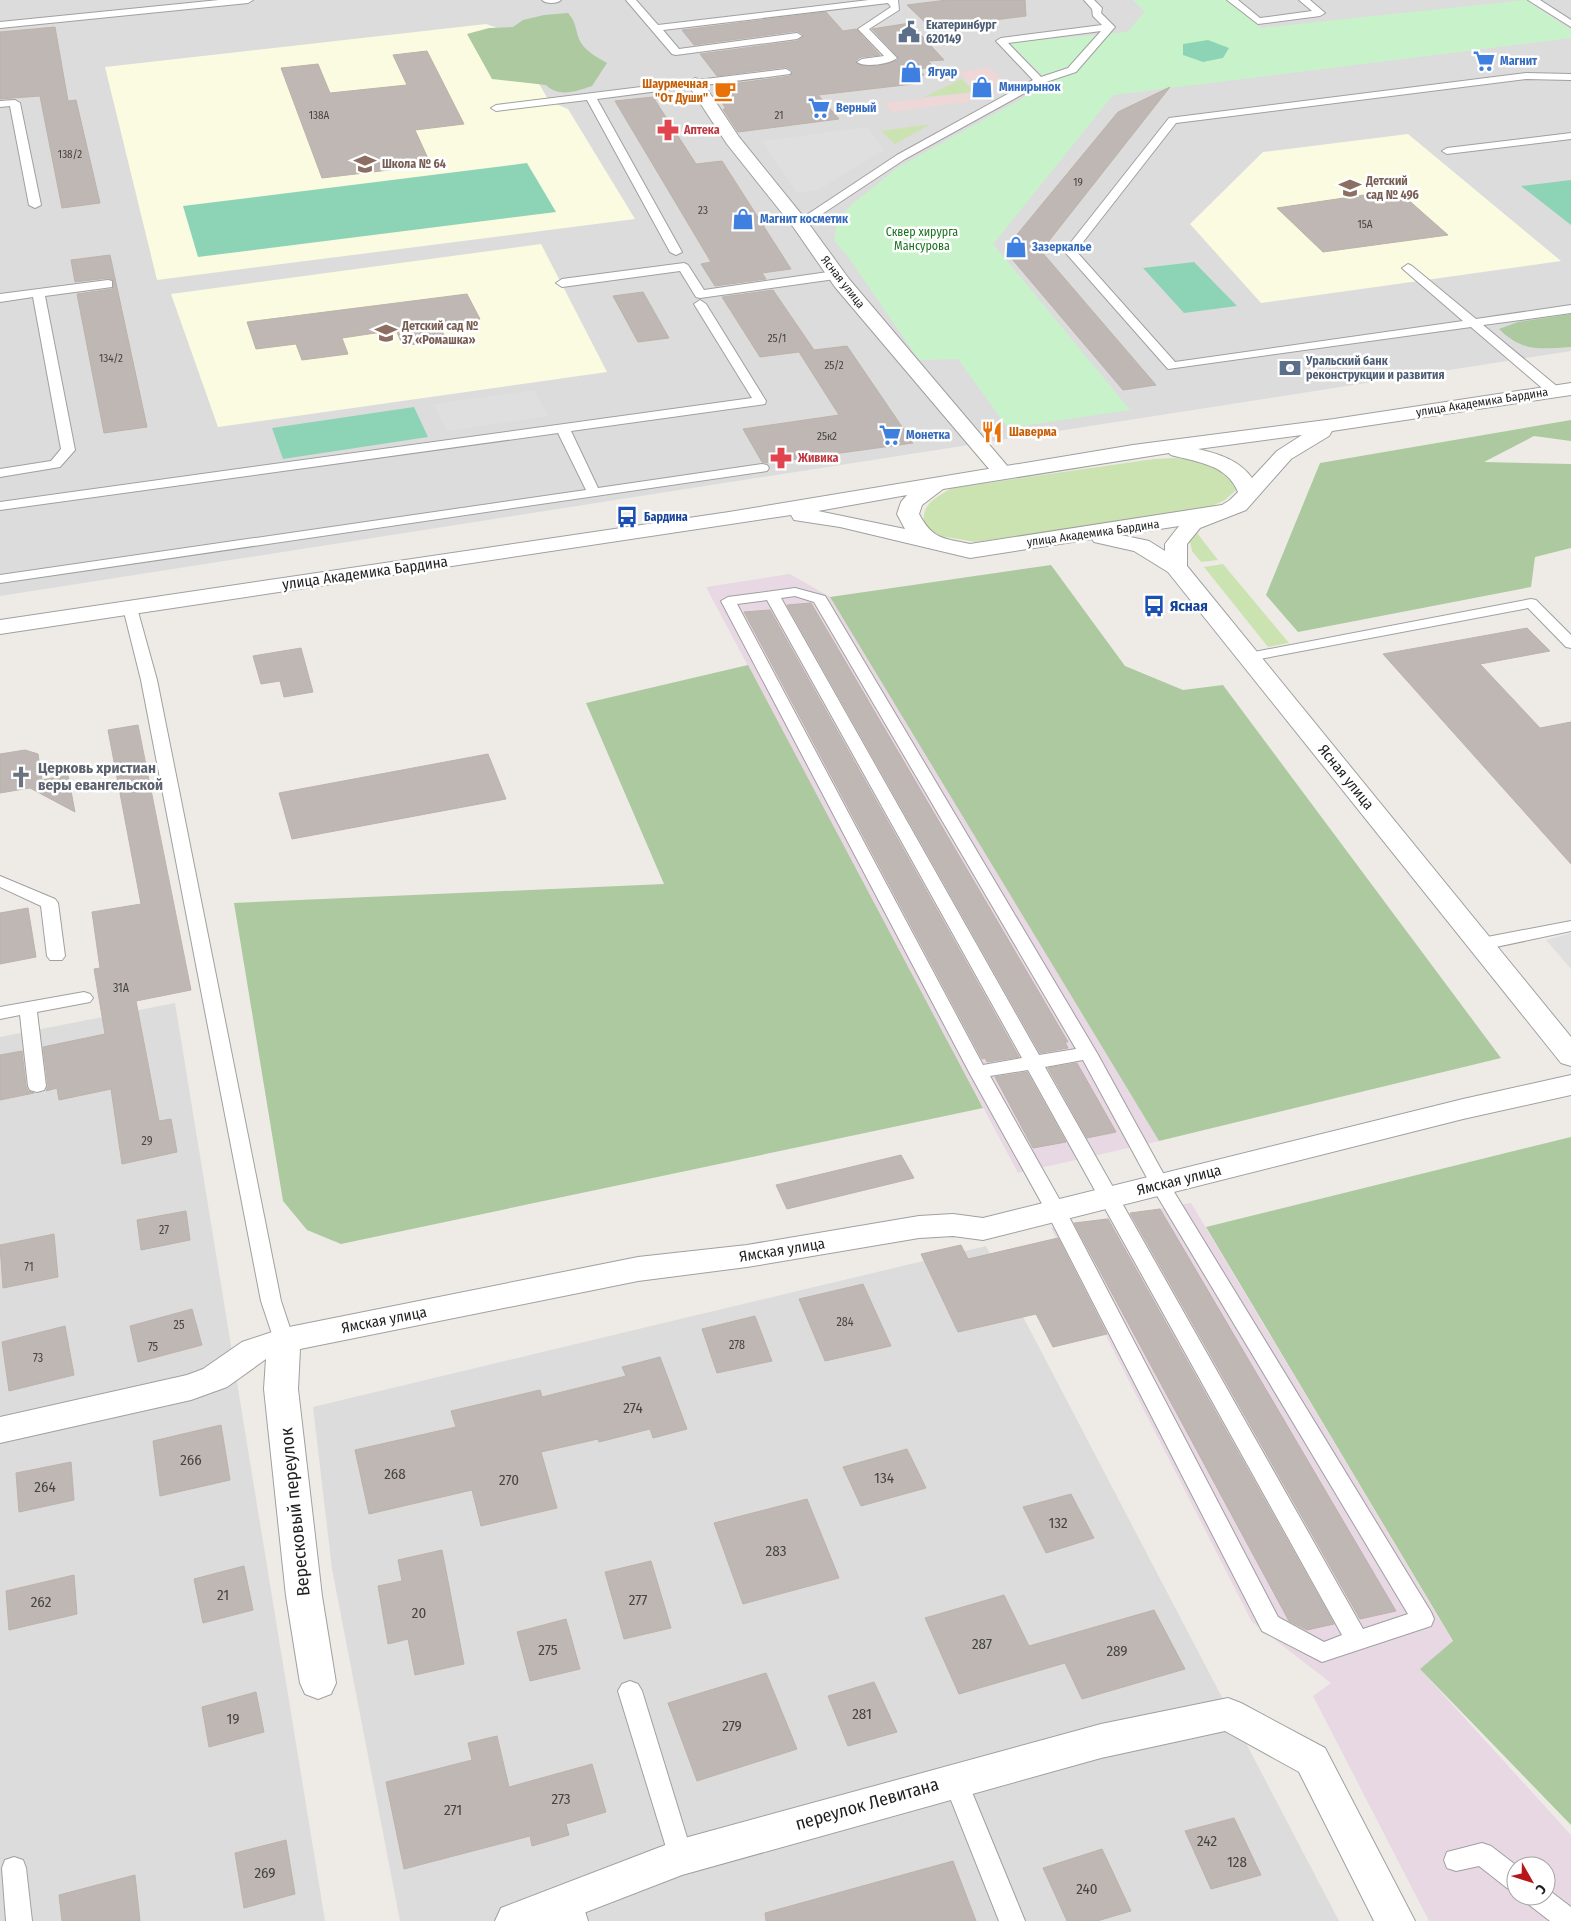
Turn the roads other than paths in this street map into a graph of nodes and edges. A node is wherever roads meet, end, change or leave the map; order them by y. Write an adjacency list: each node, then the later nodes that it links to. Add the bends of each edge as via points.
1 (248, 0): 10 (lane)
2 (547, 0): 3 (lane)
3 (556, 0)
4 (632, 0): 13 (lane)
5 (892, 0): 13 (lane); 15 (lane, via 896,8 863,28 892,58)
6 (1089, 0): 12 (lane, via 1097,8 1096,14)
7 (1232, 0): 8 (lane, via 1258,21 1320,13)
8 (1304, 0)
9 (1533, 0): 11 (lane)
10 (0, 24)
11 (1571, 24)
12 (1110, 27): 20 (lane, via 1072,70); 20 (lane, via 1001,41)
13 (656, 28): 14 (lane, via 676,52)
14 (796, 36)
15 (862, 62)
16 (1510, 70): 18 (lane, via 1529,67)
17 (786, 72): 21 (lane)
18 (1556, 75): 19 (lane); 38 (lane, via 1526,76 1173,120 1070,251 1172,366)
19 (1571, 77)
20 (1039, 81): 28 (lane, via 901,157)
21 (695, 83): 22 (lane); 28 (street, Ясная улица, via 733,140)
22 (590, 96): 24 (lane); 29 (lane)
23 (0, 104): 27 (lane, via 15,102)
24 (496, 108)
25 (1571, 136): 26 (lane)
26 (1447, 151)
27 (35, 204)
28 (800, 224): 31 (street, Ясная улица)
29 (676, 252)
30 (1408, 268): 38 (lane)
31 (835, 275): 32 (lane, via 700,294 684,268); 44 (street, Ясная улица)
32 (562, 283)
33 (108, 284): 34 (lane)
34 (38, 293): 35 (lane); 45 (lane, via 68,450 55,464)
35 (0, 298)
36 (700, 304): 41 (lane, via 760,402)
37 (1571, 309): 38 (lane)
38 (1474, 324): 39 (lane)
39 (1562, 390): 40 (street, улица Академика Бардина)
40 (1334, 425): 42 (street, улица Академика Бардина); 48 (street, улица Академика Бардина, via 1284,455)
41 (562, 429): 47 (lane); 49 (lane)
42 (1147, 450): 44 (street, улица Академика Бардина); 48 (street, улица Академика Бардина, via 1169,449 1222,462 1245,481)
43 (762, 468): 47 (lane)
44 (1002, 472): 46 (street, улица Академика Бардина)
45 (0, 473)
46 (939, 482): 51 (street, улица Академика Бардина); 53 (street, улица Академика Бардина, via 912,502 908,514 919,534)
47 (594, 493): 55 (lane)
48 (1250, 494): 50 (street, улица Академика Бардина)
49 (0, 506)
50 (1228, 510): 52 (street, улица Академика Бардина); 54 (street, via 1192,523 1176,544)
51 (729, 519): 53 (street, улица Академика Бардина, via 819,516); 57 (street, улица Академика Бардина)
52 (1062, 537): 53 (street, улица Академика Бардина, via 970,550); 54 (street, via 1122,540 1141,546)
53 (932, 542)
54 (1176, 566): 60 (street, Ясная улица)
55 (0, 579)
56 (772, 596): 68 (lane, via 796,592 820,599); 70 (lane); 71 (lane, via 728,601)
57 (130, 608): 58 (street, улица Академика Бардина); 77 (lane, via 149,680 271,1301)
58 (0, 627)
59 (1571, 644): 60 (lane, via 1531,603)
60 (1248, 657): 63 (street, Ясная улица)
61 (0, 881): 64 (lane, via 49,903)
62 (1571, 926): 63 (lane)
63 (1482, 944): 69 (street, Ясная улица)
64 (56, 956)
65 (84, 998): 66 (lane)
66 (28, 1008): 67 (lane); 72 (lane)
67 (0, 1013)
68 (1088, 1053): 70 (lane); 74 (lane)
69 (1571, 1056)
70 (1034, 1062): 71 (lane); 75 (lane)
71 (978, 1072): 76 (lane)
72 (37, 1086)
73 (1571, 1086): 74 (street, Ямская улица, via 1463,1109)
74 (1160, 1184): 75 (street, Ямская улица); 79 (lane, via 1423,1618)
75 (1111, 1198): 76 (street, Ямская улица); 79 (lane)
76 (1056, 1211): 77 (street, Ямская улица, via 984,1229 953,1225 919,1227 747,1256 638,1269); 79 (lane, via 1270,1624 1322,1652)
77 (284, 1340): 78 (street, Ямская улица, via 260,1348 216,1378 191,1388); 80 (street, Вересковый переулок, via 281,1389 304,1596)
78 (0, 1430)
79 (1357, 1640)
80 (318, 1684)
81 (630, 1691): 83 (lane)
82 (955, 1780): 83 (street, переулок Левитана); 91 (lane); 92 (street, переулок Левитана, via 1101,1740 1228,1714 1312,1760)
83 (681, 1857): 88 (street, переулок Левитана)
84 (1456, 1860): 86 (lane, via 1482,1854)
85 (14, 1868): 89 (lane)
86 (1506, 1872)
87 (1550, 1906): 93 (lane)
88 (572, 1911): 90 (street, переулок Левитана)
89 (19, 1921)
90 (514, 1921)
91 (1012, 1921)
92 (1395, 1921)
93 (1570, 1921)

